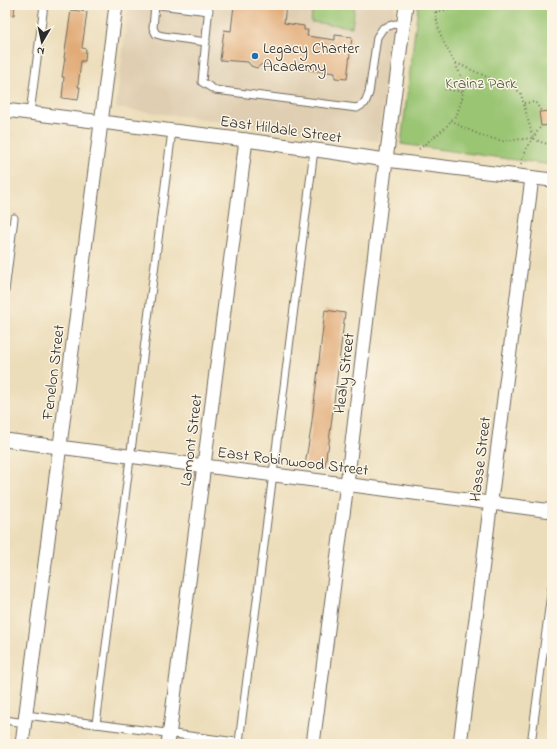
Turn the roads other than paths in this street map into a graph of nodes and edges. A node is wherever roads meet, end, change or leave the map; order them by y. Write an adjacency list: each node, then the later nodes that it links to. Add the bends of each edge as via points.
1 (44, 5): 10 (lane)
2 (116, 5): 11 (street, Fenelon Street)
3 (155, 5): 8 (lane, via 153,28 156,34)
4 (159, 5): 6 (lane)
5 (406, 5): 7 (street, Healy Street)
6 (209, 8): 8 (lane)
7 (403, 25): 8 (lane, via 395,24 383,28 377,36 369,93 365,103 357,108 215,90 202,82); 15 (street, Healy Street)
8 (206, 42)
9 (5, 110): 10 (street, East Hildale Street)
10 (30, 113): 11 (street, East Hildale Street)
11 (101, 122): 12 (street, East Hildale Street); 21 (street, Fenelon Street)
12 (172, 131): 13 (street, East Hildale Street); 22 (lane)
13 (246, 140): 14 (street, East Hildale Street); 23 (street, Lamont Street)
14 (314, 150): 15 (street, East Hildale Street); 24 (lane)
15 (386, 160): 16 (street, East Hildale Street); 25 (street, Healy Street)
16 (532, 178): 17 (street, East Hildale Street); 26 (street, Hasse Street)
17 (552, 180)
18 (14, 218): 19 (lane)
19 (5, 291)
20 (5, 440): 21 (street, East Robinwood Street)
21 (60, 447): 22 (street, East Robinwood Street); 29 (street, Fenelon Street)
22 (130, 456): 23 (street, East Robinwood Street); 31 (lane)
23 (203, 465): 24 (street, East Robinwood Street); 32 (street, Lamont Street)
24 (273, 475): 25 (street, East Robinwood Street); 33 (lane)
25 (347, 484): 26 (street, East Robinwood Street); 36 (street, Healy Street)
26 (491, 503): 27 (street, East Robinwood Street); 37 (street, Hasse Street)
27 (552, 511)
28 (552, 586): 38 (lane)
29 (25, 719): 30 (lane); 31 (lane); 34 (street, Fenelon Street)
30 (5, 720)
31 (96, 724): 32 (lane)
32 (168, 739): 33 (lane)
33 (239, 742): 35 (lane)
34 (22, 744)
35 (252, 744)
36 (313, 744)
37 (460, 744)
38 (531, 744)

